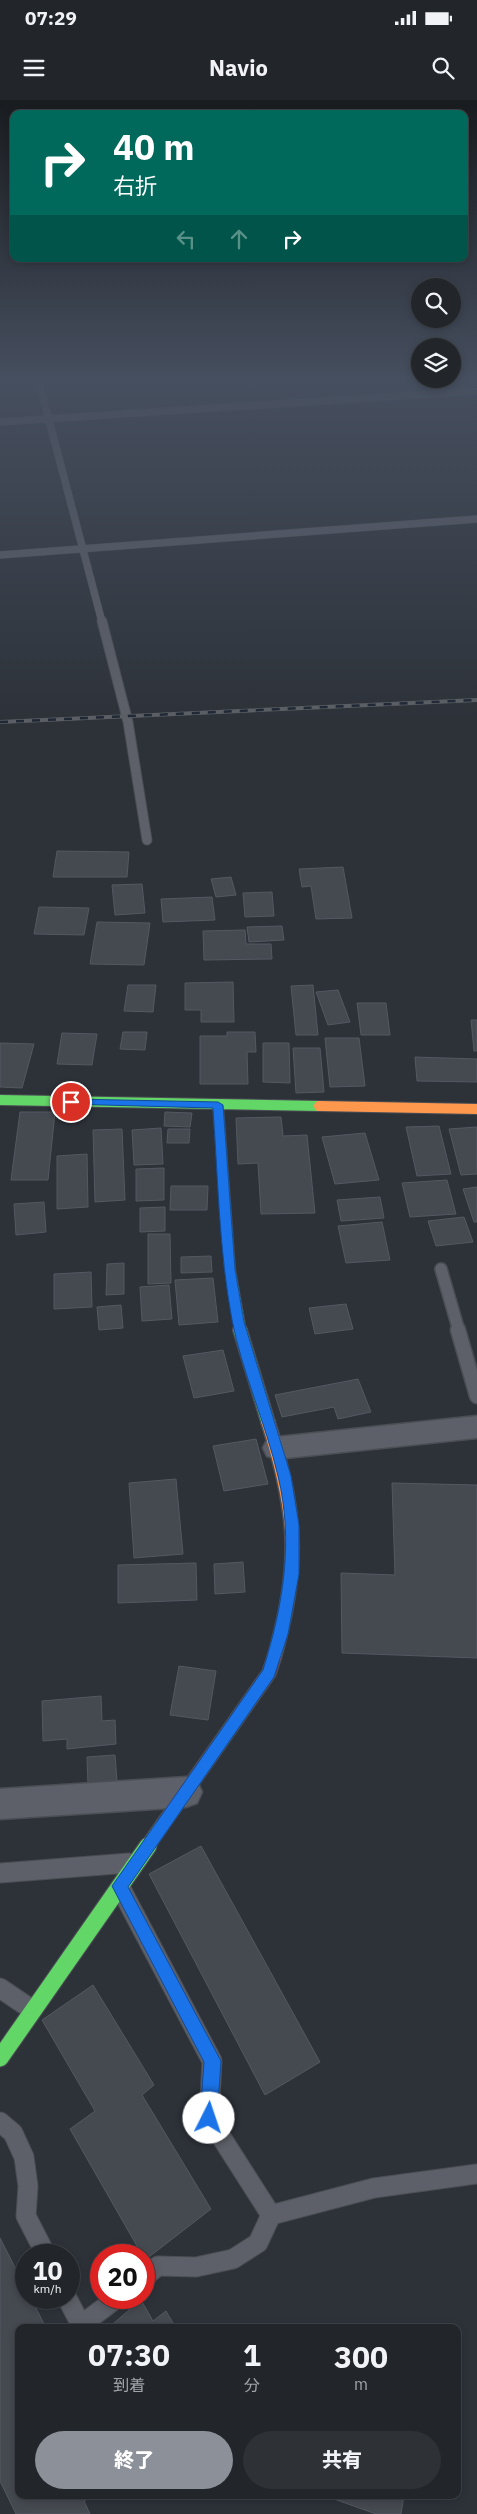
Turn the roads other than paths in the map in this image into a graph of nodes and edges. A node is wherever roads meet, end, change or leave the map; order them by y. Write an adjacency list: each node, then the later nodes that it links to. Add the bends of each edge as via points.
1 (68, 495): 3 (lane)
2 (477, 520): 3 (lane)
3 (82, 549): 4 (lane); 5 (lane, via 128,722)
4 (0, 555)
5 (147, 840)
6 (0, 1100): 7 (street)
7 (218, 1105): 8 (street); 12 (street, via 230,1269 238,1322)
8 (477, 1109)
9 (442, 1269): 10 (lane)
10 (477, 1396)
11 (477, 1427): 12 (street)
12 (277, 1448): 13 (street, via 293,1525 292,1574 281,1634 269,1673)
13 (186, 1792): 14 (street); 15 (street)
14 (0, 1804)
15 (136, 1863): 16 (lane); 17 (street)
16 (0, 1873)
17 (120, 1886): 19 (street); 23 (lane, via 212,2061 209,2118)
18 (0, 1988): 19 (lane)
19 (33, 2011): 20 (street)
20 (0, 2058)
21 (0, 2122): 24 (lane, via 13,2133 24,2157 28,2186 26,2216)
22 (477, 2174): 23 (lane, via 374,2188)
23 (271, 2215): 25 (lane, via 256,2245 225,2263)
24 (40, 2244)
25 (155, 2268)
26 (72, 2309): 28 (lane)
27 (103, 2309): 29 (lane)
28 (80, 2324)
29 (84, 2324)

